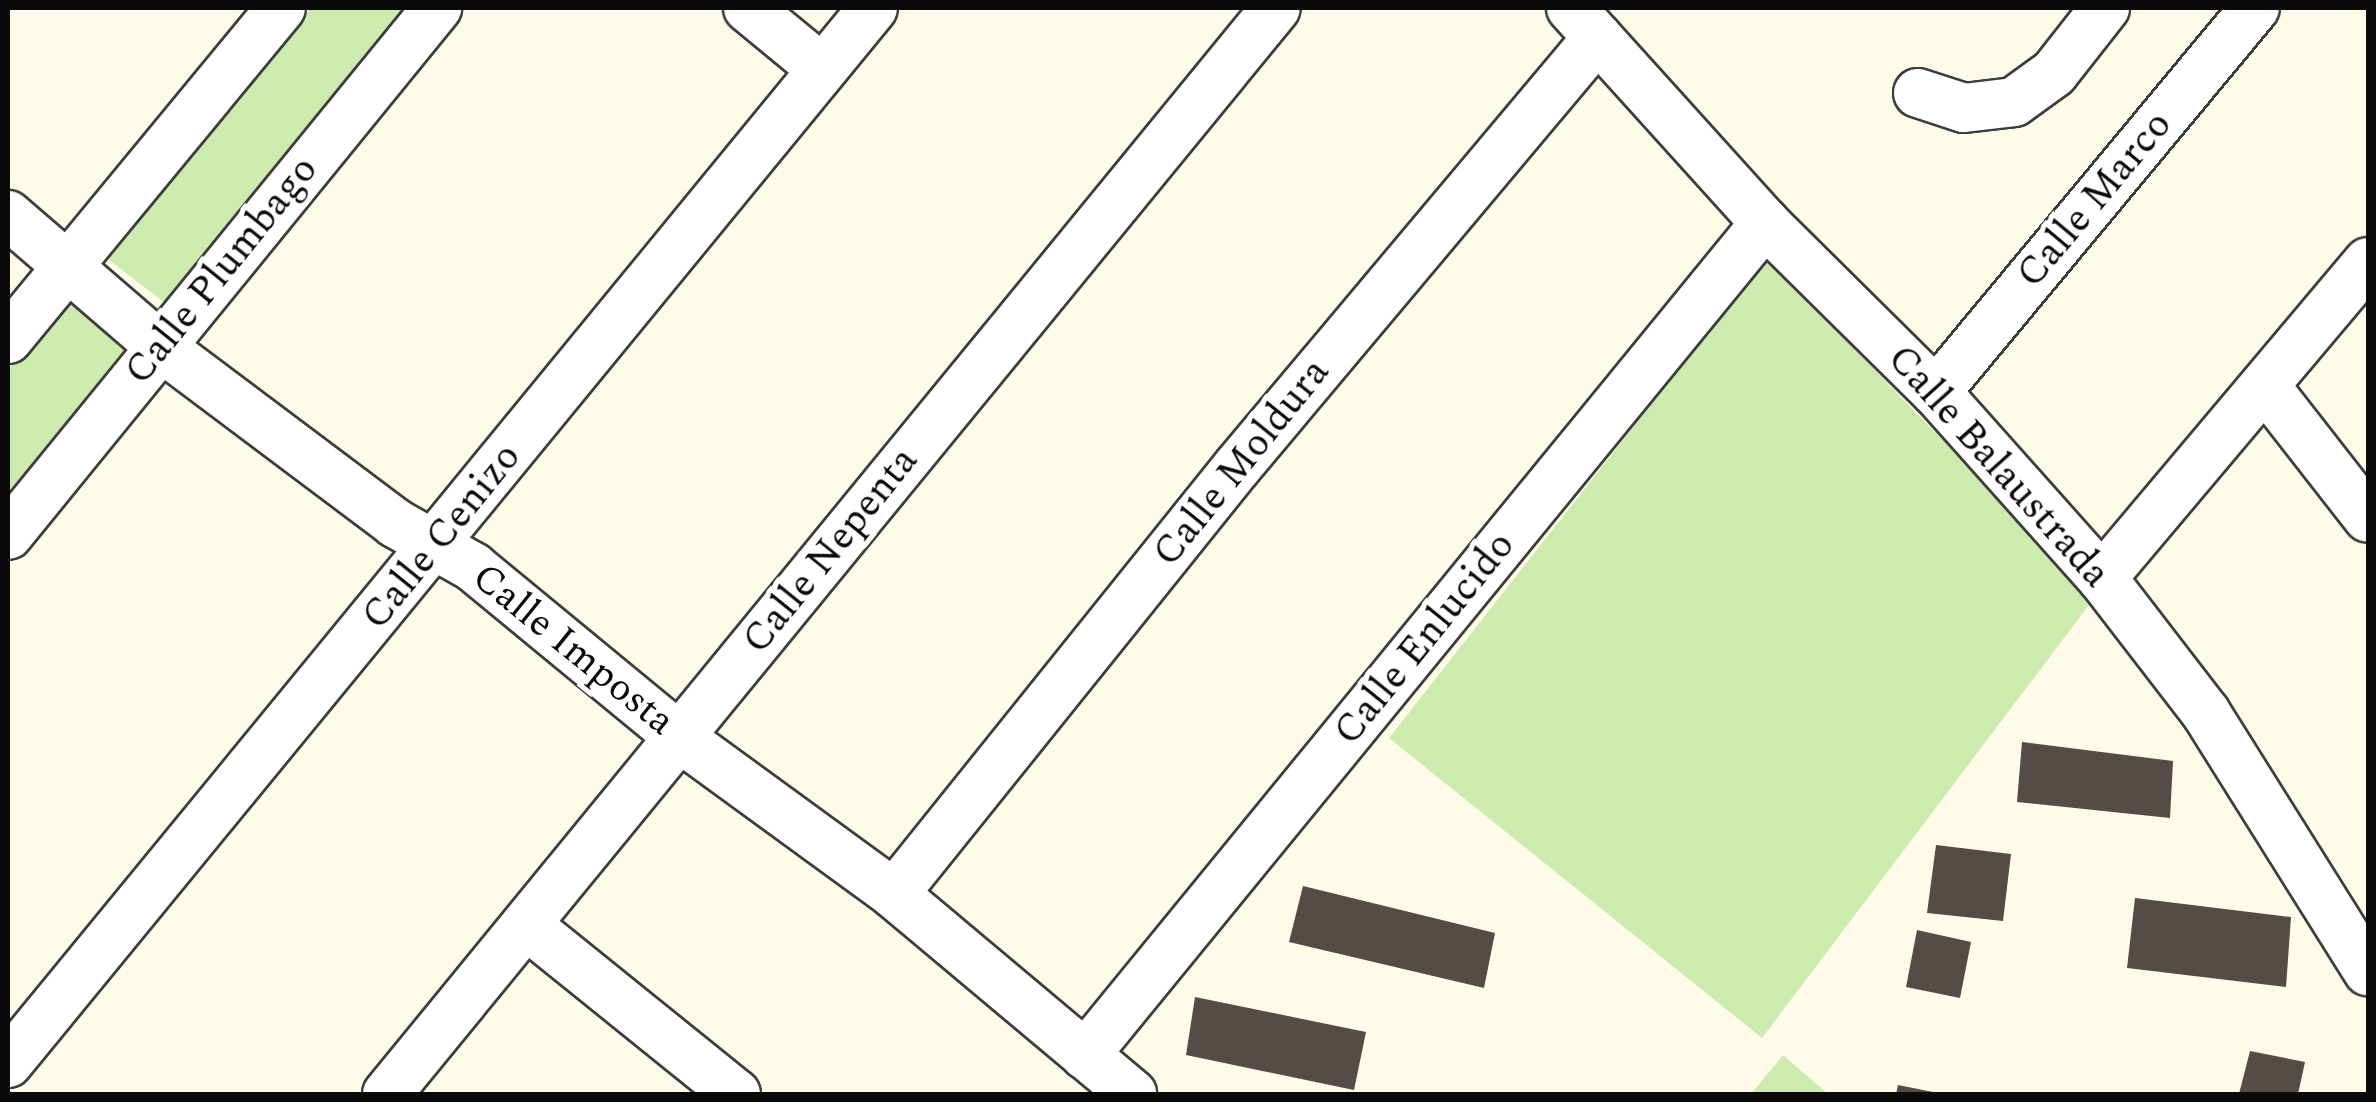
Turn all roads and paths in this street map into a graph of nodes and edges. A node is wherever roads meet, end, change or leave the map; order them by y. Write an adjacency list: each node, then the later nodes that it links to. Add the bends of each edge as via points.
1 (282, 8): 14 (street)
2 (437, 8): 16 (street, Calle Plumbago)
3 (748, 8): 9 (street)
4 (872, 8): 9 (street, Calle Cenizo)
5 (1276, 8): 23 (street, Calle Nepenta)
6 (2105, 8): 10 (street, via 2054,73 2014,102 1964,108)
7 (2254, 8): 18 (street, Calle Marco)
8 (1584, 22): 12 (street, Calle Balaustrada); 24 (street, Calle Moldura)
9 (822, 69): 21 (street, Calle Cenizo)
10 (1918, 93)
11 (8, 215): 14 (street, Calle Imposta)
12 (1765, 224): 18 (street, Calle Balaustrada); 28 (street, Calle Enlucido)
13 (2368, 262): 17 (street)
14 (68, 264): 15 (street); 16 (street, Calle Imposta)
15 (8, 339)
16 (161, 347): 20 (street, Calle Plumbago); 21 (street, Calle Imposta, via 395,523)
17 (2265, 386): 19 (street); 22 (street)
18 (1936, 392): 22 (street, Calle Balaustrada)
19 (2368, 518)
20 (8, 535)
21 (436, 546): 23 (street, Calle Imposta, via 473,567); 27 (street, Calle Cenizo)
22 (2102, 578): 26 (street, Calle Balaustrada, via 2206,714)
23 (679, 736): 24 (street, Calle Imposta); 25 (street, Calle Nepenta)
24 (894, 894): 28 (street, Calle Imposta)
25 (529, 927): 29 (street, Calle Nepenta); 30 (street)
26 (2368, 971)
27 (15, 1037)
28 (1085, 1055): 31 (street, Calle Imposta)
29 (387, 1094)
30 (736, 1094)
31 (1132, 1094)

